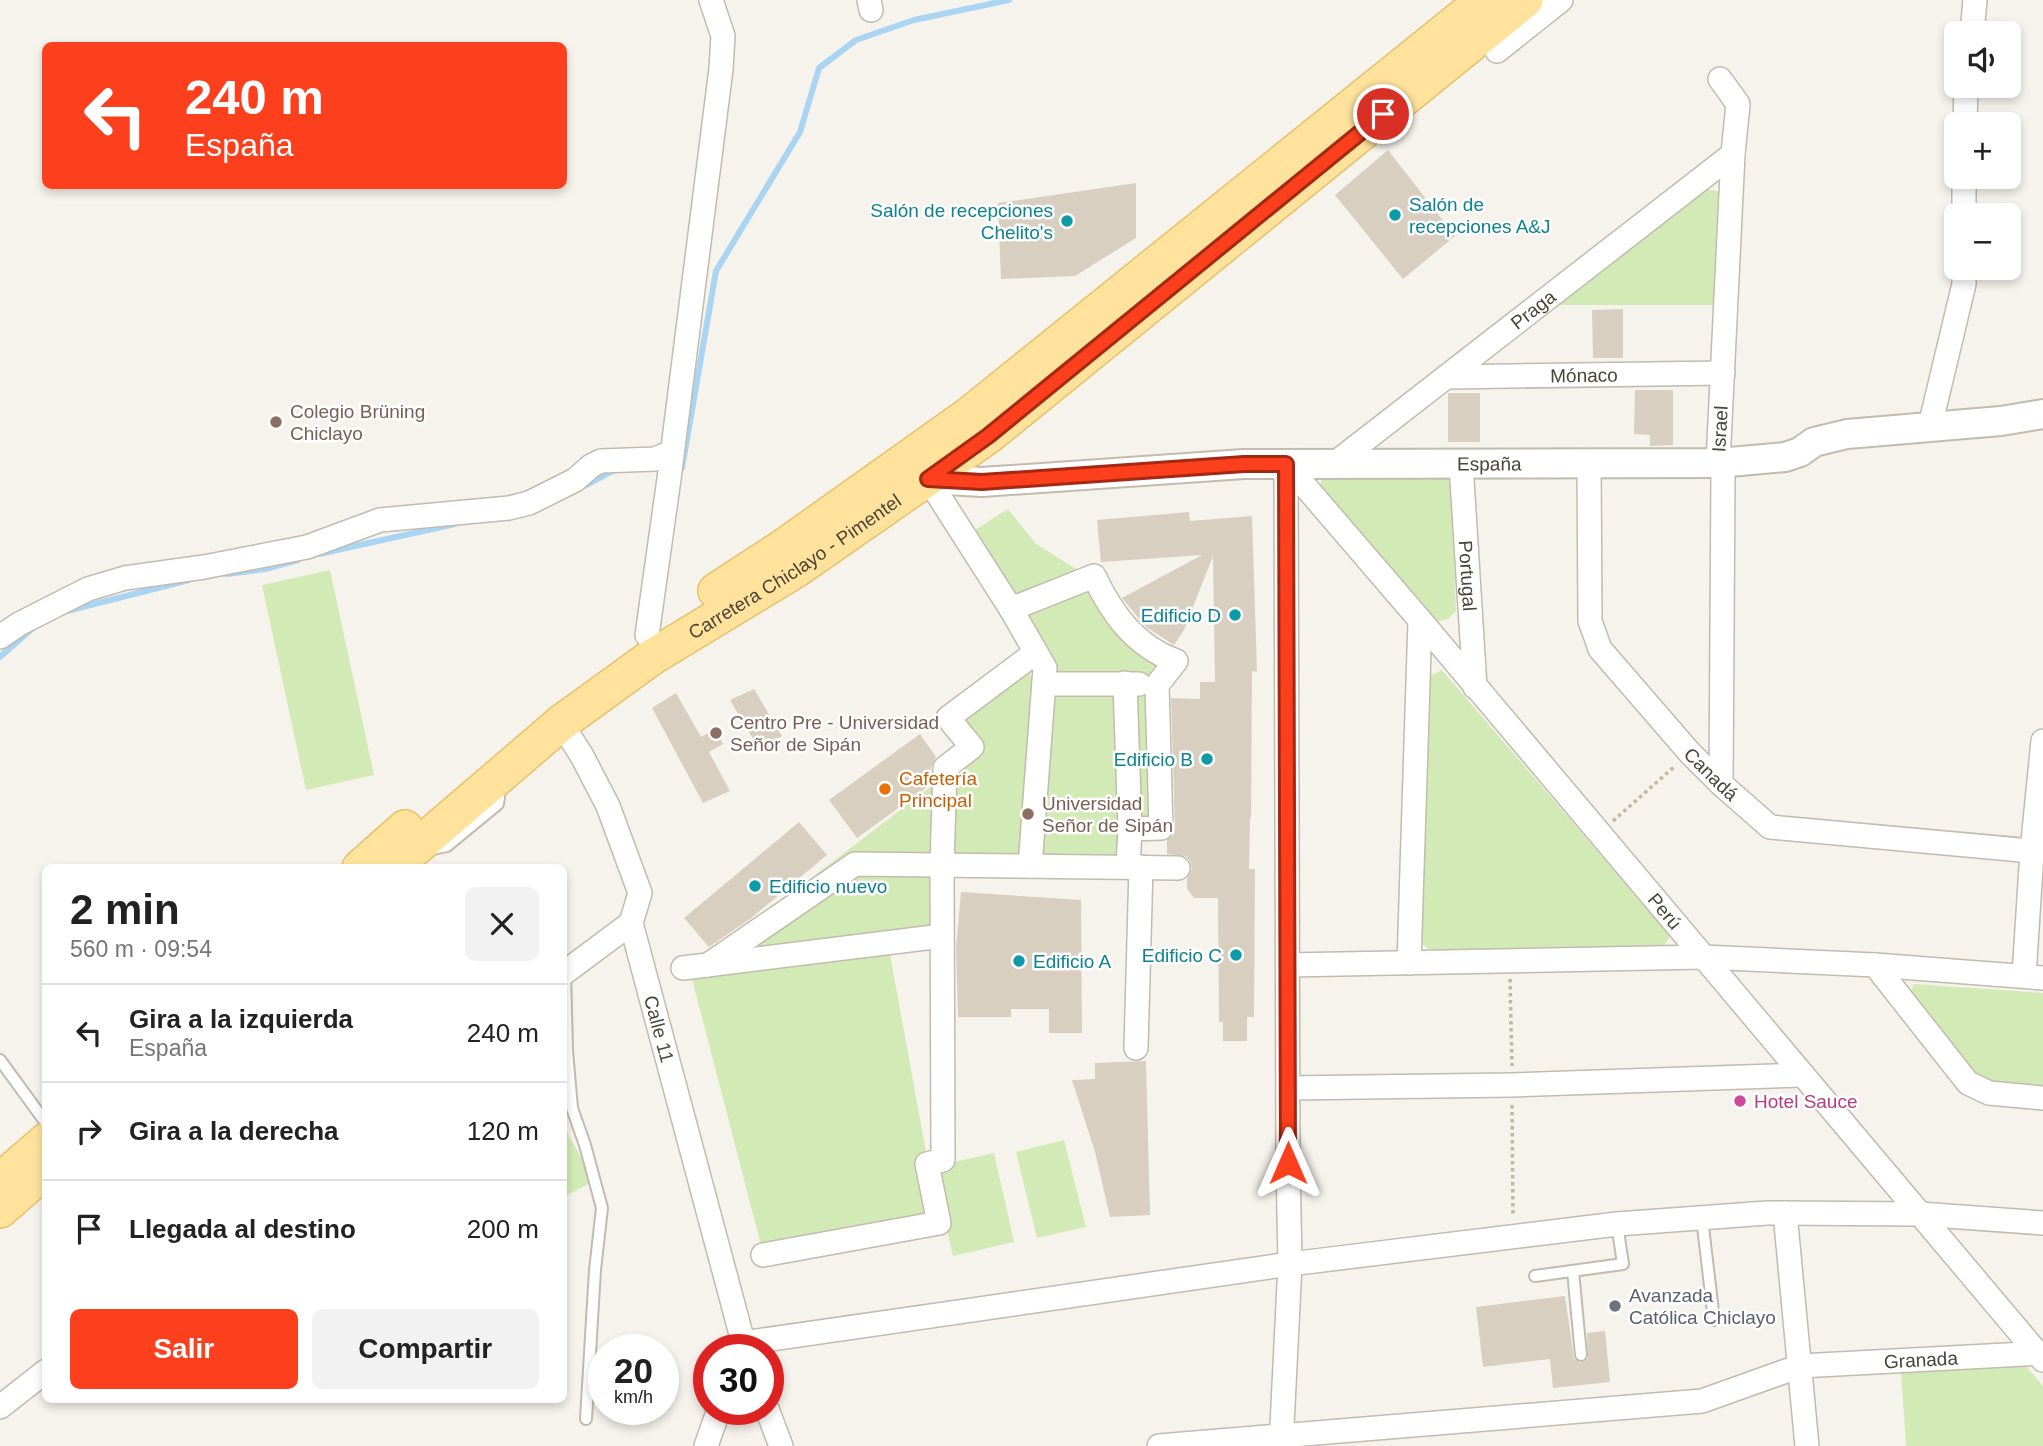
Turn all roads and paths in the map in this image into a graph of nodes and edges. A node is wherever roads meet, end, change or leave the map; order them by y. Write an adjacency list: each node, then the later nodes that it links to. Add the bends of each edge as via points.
1 (711, 0): 16 (street, via 723,36 721,69)
2 (1483, 0): 25 (main road, Carretera Chiclayo - Pimentel, via 969,415 782,548)
3 (1525, 0): 9 (main road, Carretera Chiclayo - Pimentel)
4 (1561, 0): 7 (street)
5 (1975, 0): 6 (street)
6 (1973, 21)
7 (1497, 51): 9 (main road)
8 (1720, 79): 10 (street, Israel, via 1738,104)
9 (1342, 147): 22 (main road, Carretera Chiclayo - Pimentel, via 988,436)
10 (1733, 154): 12 (street, Israel); 13 (street, Praga)
11 (1964, 280): 15 (street)
12 (1723, 373): 13 (street, Mónaco); 18 (street, Israel)
13 (1446, 377): 20 (street, Praga)
14 (2043, 414): 15 (street, España)
15 (1930, 426): 18 (street, España, via 1847,434 1814,442 1785,457)
16 (671, 463): 25 (street); 26 (street, via 654,459 601,461 575,480 509,508 380,520 307,547 125,578 88,589)
17 (1589, 463): 18 (street, España); 21 (street, España); 36 (street, Canadá, via 1590,621 1600,649)
18 (1718, 463): 37 (street, Israel, via 1723,477)
19 (1286, 464): 20 (street, España); 22 (street, España, via 982,482); 24 (street, Perú); 52 (street)
20 (1334, 464): 21 (street, España)
21 (1461, 464): 31 (street, Portugal)
22 (928, 479): 23 (street); 32 (main road, Carretera Chiclayo - Pimentel, via 797,569 652,657)
23 (1011, 609): 27 (street); 30 (street, via 1094,576 1129,631 1176,661)
24 (1420, 620): 31 (street, Perú); 50 (street)
25 (647, 635): 41 (main road, Carretera Chiclayo - Pimentel, via 541,709)
26 (0, 637)
27 (1035, 653): 29 (street, via 1045,668); 42 (street, via 948,718 972,747 945,768)
28 (1125, 683): 29 (street); 30 (street); 35 (street)
29 (1044, 684): 43 (street)
30 (1157, 685): 34 (street)
31 (1475, 687): 39 (street, Perú)
32 (561, 723): 41 (main road, Carretera Chiclayo - Pimentel, via 502,772); 46 (street, Calle 11, via 608,806 640,893)
33 (2043, 741): 40 (street)
34 (1158, 746): 35 (street); 38 (street, via 1161,828)
35 (1127, 748): 38 (street)
36 (1690, 753): 37 (street, Canadá); 39 (path)
37 (1721, 784): 40 (street, Canadá, via 1770,827)
38 (1130, 828): 44 (street)
39 (1599, 833): 48 (street, Perú)
40 (2038, 851): 56 (street)
41 (375, 863)
42 (942, 864): 43 (street); 47 (street); 51 (street, via 855,863)
43 (1030, 866): 44 (street)
44 (1134, 867): 45 (street); 57 (street)
45 (1178, 868)
46 (631, 923): 55 (street); 83 (street, Calle 11)
47 (942, 936): 51 (street); 78 (street, via 943,1160 927,1164 939,1223)
48 (1704, 957): 49 (street); 53 (street); 60 (street, Perú)
49 (1510, 960): 50 (street); 61 (path)
50 (1409, 963): 52 (street)
51 (708, 965): 54 (street)
52 (1288, 965): 62 (street)
53 (1875, 965): 56 (street); 63 (street, via 1968,1083 1989,1093)
54 (683, 968)
55 (567, 970)
56 (2033, 977)
57 (1136, 1048)
58 (567, 1051): 64 (lane)
59 (0, 1060): 65 (lane)
60 (1803, 1075): 61 (street); 73 (street, Perú)
61 (1512, 1085): 62 (street); 77 (path)
62 (1288, 1088): 79 (street)
63 (2043, 1098)
64 (568, 1110): 90 (lane, via 585,1145 602,1208)
65 (42, 1118)
66 (42, 1124): 68 (main road)
67 (42, 1144): 70 (main road)
68 (0, 1159)
69 (42, 1173): 71 (main road)
70 (0, 1181)
71 (0, 1210)
72 (1785, 1213): 73 (street); 74 (street); 87 (street)
73 (1920, 1214): 75 (street); 86 (street, Perú)
74 (1702, 1218): 76 (street); 82 (lane)
75 (2043, 1223)
76 (1617, 1224): 77 (street); 80 (lane, via 1623,1264)
77 (1513, 1236): 79 (street)
78 (764, 1255)
79 (1290, 1264): 84 (street); 93 (street)
80 (1573, 1271): 81 (lane); 85 (lane)
81 (1535, 1276)
82 (1714, 1320)
83 (740, 1334)
84 (784, 1341)
85 (1581, 1355)
86 (2041, 1355): 87 (street, Granada)
87 (1800, 1366): 93 (street, Granada, via 1702,1401); 97 (street)
88 (42, 1374): 89 (street)
89 (0, 1406)
90 (586, 1419)
91 (713, 1425): 94 (street)
92 (773, 1425): 95 (street)
93 (1281, 1441): 96 (street, Granada)
94 (706, 1446)
95 (781, 1446)
96 (1159, 1446)
97 (1807, 1446)

